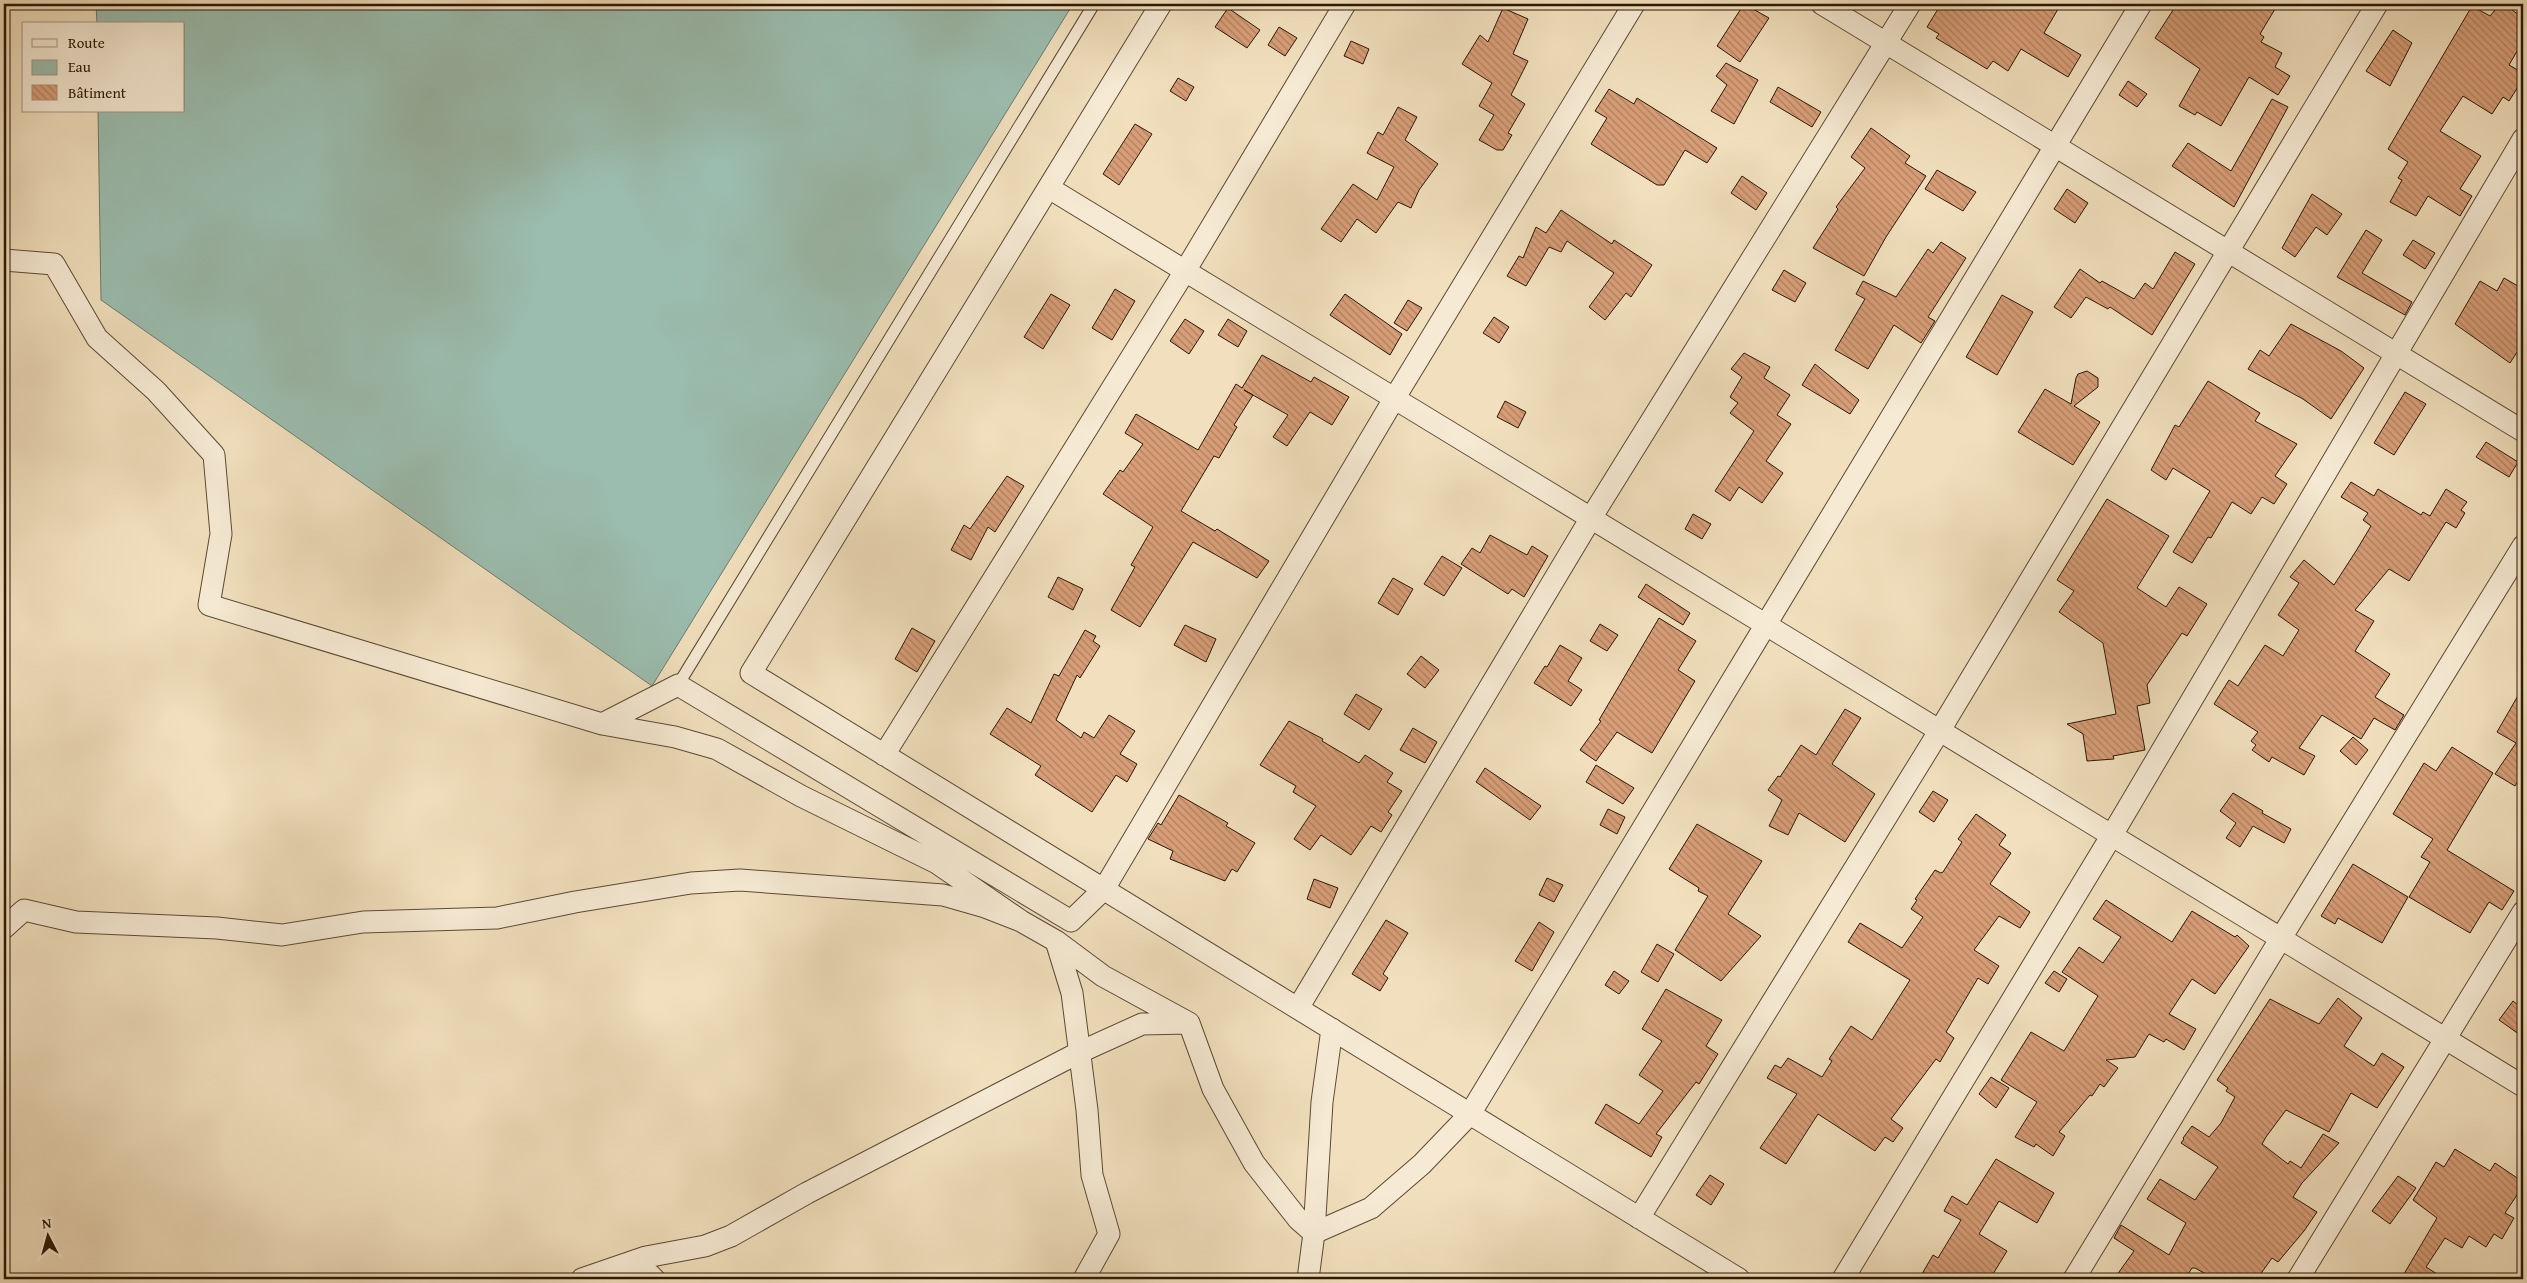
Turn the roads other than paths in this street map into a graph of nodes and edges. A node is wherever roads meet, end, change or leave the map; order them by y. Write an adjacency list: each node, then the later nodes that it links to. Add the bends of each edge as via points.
1 (1094, 4): 22 (lane)
2 (1161, 4): 12 (street)
3 (1345, 4): 15 (street)
4 (1634, 4): 17 (street)
5 (1822, 4): 9 (street)
6 (1910, 4): 9 (street)
7 (2141, 4): 11 (street)
8 (2377, 4): 13 (street)
9 (1886, 43): 11 (street); 19 (street)
10 (2523, 139): 16 (street)
11 (2056, 147): 13 (street); 21 (street)
12 (1048, 188): 15 (street); 25 (street, via 751,673)
13 (2227, 250): 16 (street); 24 (street)
14 (4, 260): 23 (street, via 54,264 97,338 156,391 214,455 220,534 209,605)
15 (1185, 271): 17 (street); 25 (street)
16 (2396, 353): 18 (street); 26 (street)
17 (1394, 399): 19 (street); 27 (street)
18 (2523, 431)
19 (1591, 518): 21 (street); 33 (street)
20 (2523, 546): 31 (street)
21 (1766, 625): 24 (street); 39 (street)
22 (678, 685): 23 (street); 27 (street, via 1071,921)
23 (602, 724): 29 (street, via 675,737 718,749 801,796 937,863)
24 (1940, 730): 26 (street); 40 (street)
25 (884, 755): 27 (street)
26 (2112, 835): 31 (street); 48 (street)
27 (1104, 889): 33 (street)
28 (2523, 912): 36 (street)
29 (1021, 921): 30 (street, via 985,906 943,895 740,880 691,883 497,918 363,922 282,935 217,928 76,922 24,910); 32 (street)
30 (4, 928)
31 (2280, 938): 36 (street); 49 (street)
32 (1056, 941): 34 (street, via 1103,976); 37 (street, via 1072,993)
33 (1298, 1008): 35 (street)
34 (1189, 1023): 37 (street, via 1142,1024); 41 (street, via 1213,1089 1254,1163)
35 (1332, 1029): 39 (street); 41 (street, via 1322,1102)
36 (2447, 1039): 38 (street); 50 (street)
37 (1078, 1053): 42 (street, via 807,1193 731,1236 705,1246); 45 (street, via 1092,1175 1109,1234)
38 (2523, 1086)
39 (1470, 1114): 40 (street); 41 (street, via 1422,1164 1371,1208)
40 (1639, 1218): 47 (street)
41 (1314, 1233): 46 (street)
42 (636, 1261): 43 (street); 44 (street)
43 (582, 1279)
44 (654, 1279)
45 (1084, 1279)
46 (1309, 1279)
47 (1739, 1279)
48 (1843, 1279)
49 (2074, 1279)
50 (2298, 1279)

